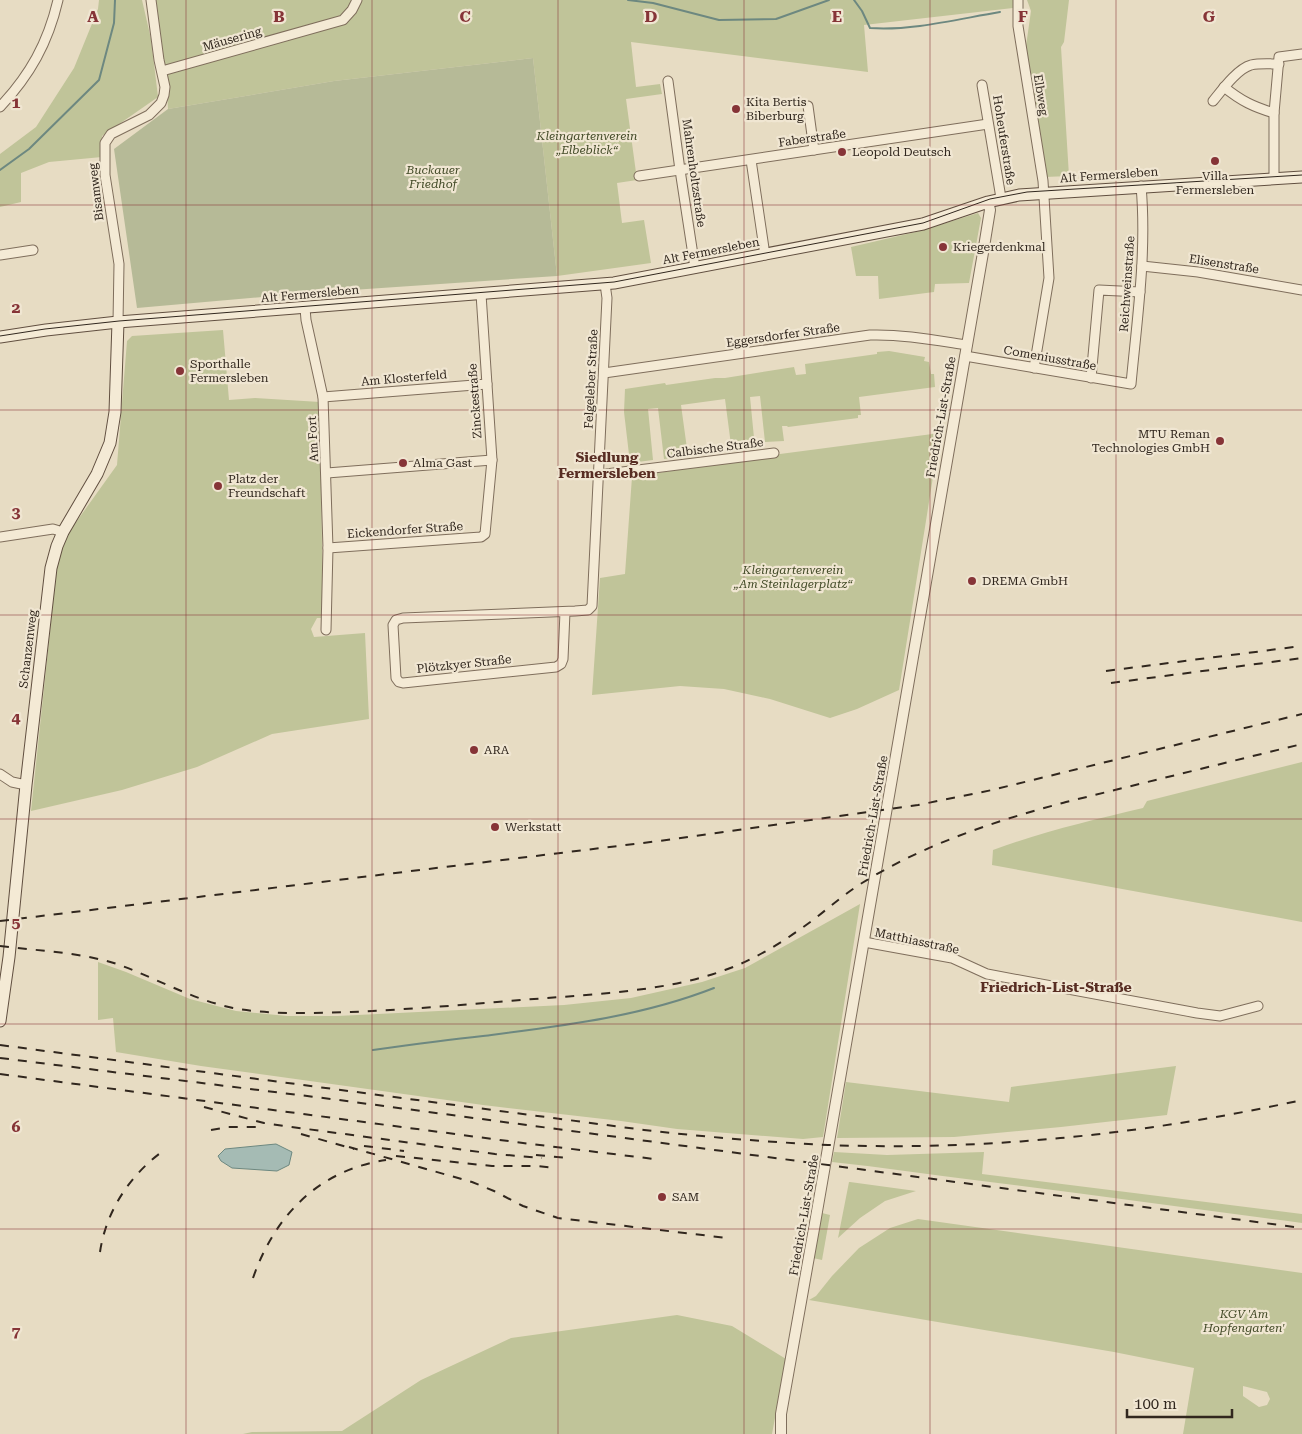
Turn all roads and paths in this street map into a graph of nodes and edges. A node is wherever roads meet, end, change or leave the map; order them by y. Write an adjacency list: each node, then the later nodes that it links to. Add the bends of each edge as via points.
1 (58, 0): 13 (street, via 46,40 34,64)
2 (151, 0): 7 (street, Bisamweg)
3 (357, 0): 7 (street, Mäusering, via 343,20)
4 (1018, 0): 23 (street, Elbweg, via 1018,26)
5 (1302, 54): 6 (street, via 1279,57)
6 (1279, 64): 10 (street, via 1249,66); 14 (street)
7 (162, 71): 36 (street, Bisamweg, via 164,95 157,109 118,129 105,143 105,175 119,264)
8 (668, 81): 18 (street, Mahrenholtzstraße)
9 (982, 85): 15 (street, Hoheuferstraße)
10 (1224, 87): 11 (street); 14 (street, via 1253,107)
11 (1214, 100)
12 (808, 106): 16 (street)
13 (0, 107)
14 (1274, 113): 21 (street)
15 (988, 124): 16 (street, Faberstraße); 24 (street, Hoheuferstraße)
16 (814, 150): 17 (street, Faberstraße)
17 (751, 160): 18 (street, Faberstraße); 28 (street)
18 (680, 170): 19 (street, Faberstraße); 30 (street, Mahrenholtzstraße)
19 (639, 176)
20 (1302, 177): 21 (main road, Alt Fermersleben)
21 (1274, 178): 22 (main road, Alt Fermersleben)
22 (1142, 186): 23 (main road, Alt Fermersleben); 29 (street, Reichweinstraße)
23 (1044, 193): 24 (main road, Alt Fermersleben); 40 (street, Elbweg, via 1049,278)
24 (1001, 198): 25 (main road, Alt Fermersleben)
25 (988, 202): 28 (main road, Alt Fermersleben, via 923,224); 38 (street, Friedrich-List-Straße, via 990,210)
26 (33, 250): 27 (street)
27 (0, 255)
28 (765, 255): 30 (main road, Alt Fermersleben)
29 (1142, 266): 32 (street, Elisenstraße); 33 (street, Reichweinstraße)
30 (695, 268): 31 (main road, Alt Fermersleben)
31 (605, 284): 34 (main road, Alt Fermersleben); 41 (street, Felgeleber Straße)
32 (1302, 290)
33 (1140, 292): 42 (street, via 1098,290); 44 (street, Reichweinstraße)
34 (481, 294): 35 (main road, Alt Fermersleben); 43 (street, Zinckestraße)
35 (305, 308): 36 (main road, Alt Fermersleben); 45 (street, Am Fort)
36 (118, 322): 37 (main road, Alt Fermersleben); 50 (main road, Schanzenweg, via 115,412 110,443 97,474)
37 (0, 337)
38 (966, 345): 39 (street, Friedrich-List-Straße); 41 (street, Eggersdorfer Straße, via 912,336 870,335)
39 (965, 356): 40 (street, Comeniusstraße); 59 (street, Friedrich-List-Straße)
40 (1034, 368): 42 (street, Comeniusstraße)
41 (604, 373): 49 (street, Felgeleber Straße)
42 (1091, 378): 44 (street, Comeniusstraße)
43 (487, 384): 45 (street, Am Klosterfeld); 47 (street, Zinckestraße)
44 (1131, 384)
45 (323, 398): 48 (street, Am Fort)
46 (774, 453): 49 (street, Calbische Straße)
47 (492, 460): 48 (street); 51 (street, Zinckestraße)
48 (326, 473): 53 (street, Am Fort)
49 (598, 475): 54 (street, Felgeleber Straße, via 592,606 588,610)
50 (63, 532): 52 (street, via 52,528); 58 (main road, Schanzenweg, via 50,576)
51 (483, 536): 53 (street, Eickendorfer Straße)
52 (0, 537)
53 (328, 548): 56 (street, Am Fort)
54 (575, 611): 55 (street, Plötzkyer Straße)
55 (565, 612): 55 (street, Plötzkyer Straße, via 396,620 393,625 396,678 403,683 556,667 563,659)
56 (326, 630)
57 (0, 774): 58 (street, via 12,782)
58 (26, 785): 61 (main road, Schanzenweg)
59 (864, 942): 60 (street, Matthiasstraße, via 952,958 990,974 1205,1014 1220,1016); 62 (street, Friedrich-List-Straße, via 780,1414)
60 (1258, 1006)
61 (0, 1021)
62 (781, 1434)

